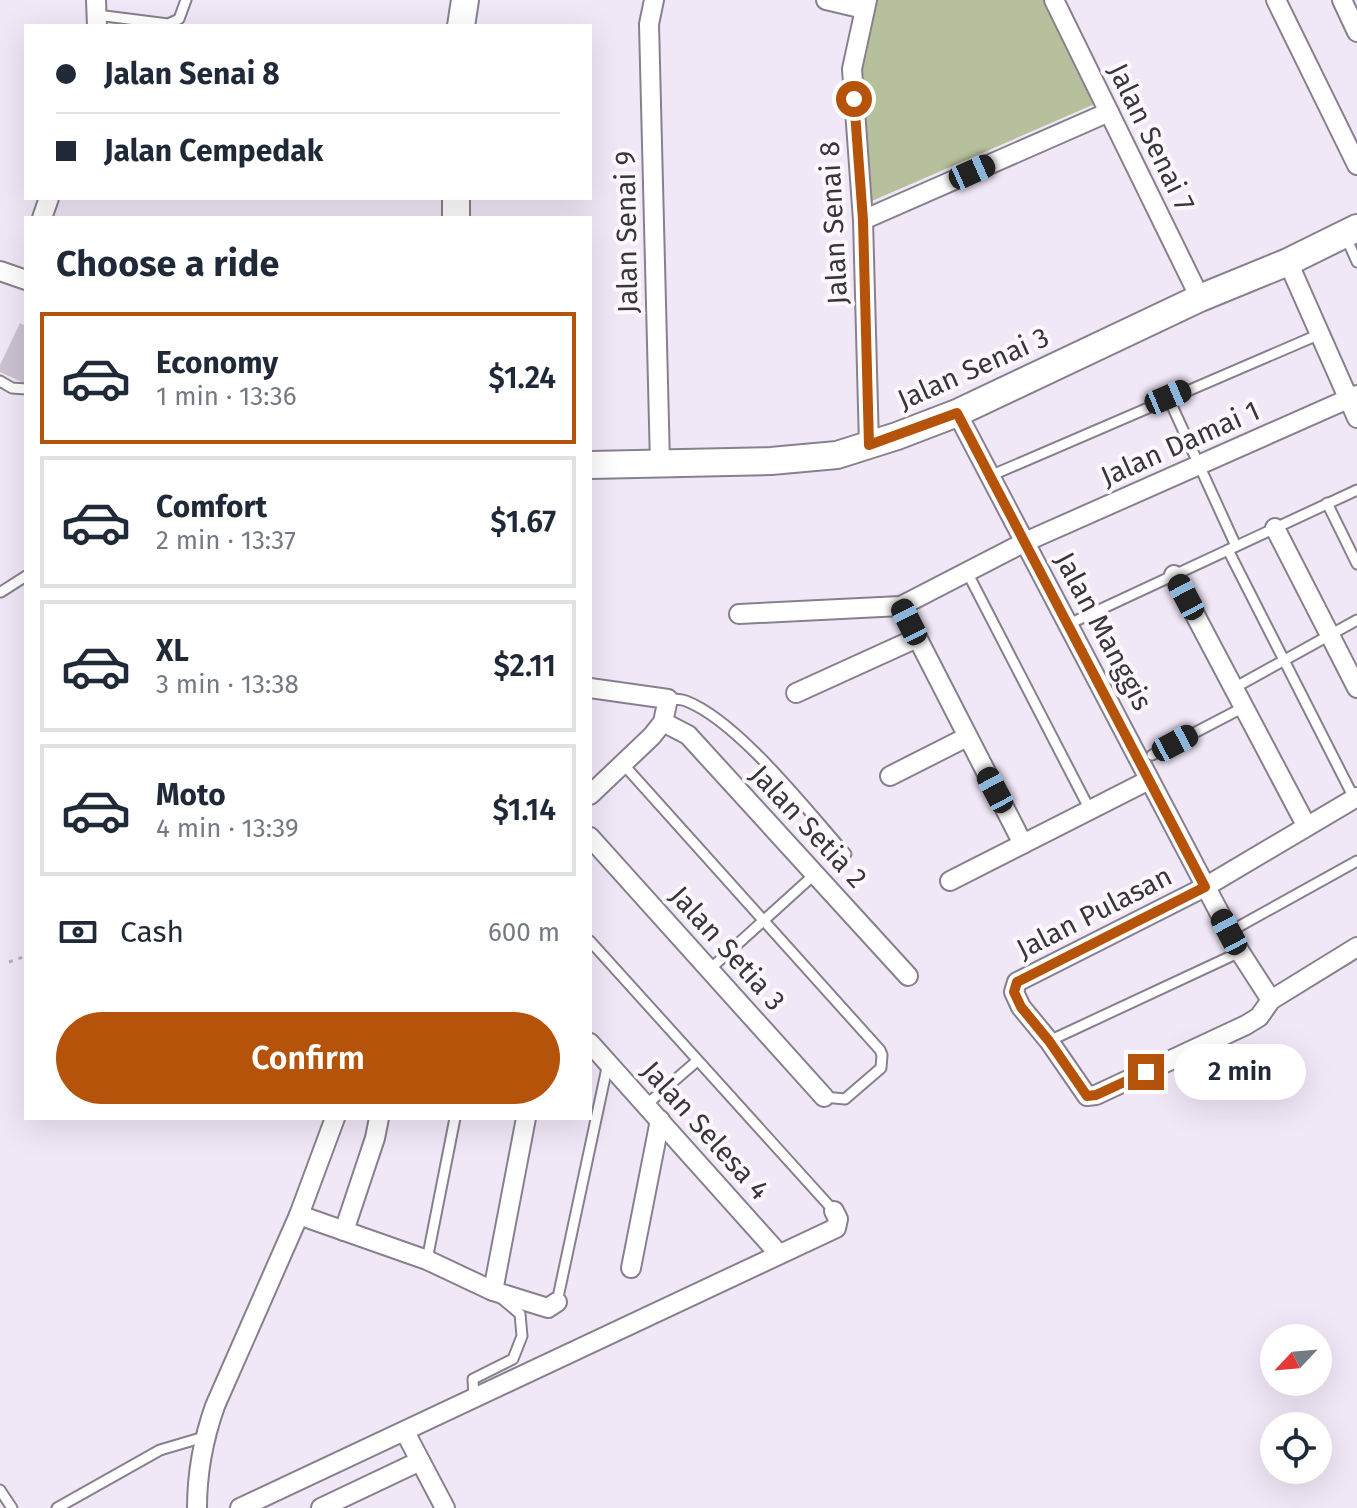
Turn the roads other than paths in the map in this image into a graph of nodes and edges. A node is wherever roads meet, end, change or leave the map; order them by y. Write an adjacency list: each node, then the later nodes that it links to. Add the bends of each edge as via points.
1 (186, 0): 9 (lane, via 179,19 168,24)
2 (465, 0): 10 (street)
3 (654, 0): 29 (street, Jalan Senai 9, via 649,24)
4 (826, 0): 8 (street)
5 (1054, 0): 12 (street, Jalan Senai 7)
6 (1276, 0): 13 (street)
7 (1342, 0): 11 (street)
8 (866, 4): 14 (street, Jalan Senai 8, via 852,69)
9 (97, 14)
10 (461, 24)
11 (1357, 32)
12 (1109, 112): 14 (street); 20 (street, Jalan Senai 7)
13 (1357, 165)
14 (863, 220): 28 (street, Jalan Senai 8)
15 (1351, 231): 16 (street, Jalan Senai 3); 17 (lane)
16 (1288, 262): 20 (street, Jalan Senai 3); 21 (street)
17 (1357, 262)
18 (0, 271): 19 (street)
19 (24, 273)
20 (1200, 298): 26 (street, Jalan Senai 3)
21 (1320, 334): 24 (lane); 25 (street)
22 (0, 381): 23 (lane)
23 (24, 389)
24 (1168, 397): 31 (lane); 32 (lane)
25 (1352, 397): 27 (street); 31 (street, Jalan Damai 1)
26 (957, 413): 28 (street, Jalan Senai 3); 32 (street, Jalan Manggis)
27 (1357, 418)
28 (869, 445): 29 (street, Jalan Senai 3, via 837,455 771,461)
29 (660, 463): 30 (street, Jalan Senai 3)
30 (592, 465)
31 (1198, 465): 36 (street, Jalan Damai 1); 37 (lane)
32 (990, 476): 36 (street, Jalan Manggis)
33 (1357, 490): 34 (lane)
34 (1327, 503): 35 (lane); 38 (lane)
35 (1275, 528): 37 (lane); 47 (street)
36 (1025, 542): 39 (street, Jalan Damai 1); 46 (street, Jalan Manggis)
37 (1232, 548): 40 (lane); 49 (lane)
38 (1357, 564)
39 (967, 572): 43 (street, Jalan Damai 1); 64 (lane)
40 (1174, 575): 46 (lane); 51 (street)
41 (24, 577): 42 (lane)
42 (1, 592)
43 (901, 606): 44 (street); 48 (street)
44 (739, 614)
45 (1357, 620): 47 (lane)
46 (1069, 624): 61 (street, Jalan Manggis)
47 (1330, 635): 49 (lane); 52 (street)
48 (917, 638): 53 (street); 57 (street)
49 (1284, 660): 51 (lane); 63 (lane)
50 (592, 688): 54 (street)
51 (1234, 688): 55 (street)
52 (1357, 688)
53 (796, 693)
54 (668, 699): 56 (street); 68 (lane, via 685,701 743,741)
55 (1244, 707): 58 (lane); 65 (street)
56 (663, 722): 59 (street); 70 (street, Jalan Setia 2, via 688,735)
57 (967, 737): 60 (street); 67 (street)
58 (1152, 755)
59 (623, 764): 62 (street); 73 (lane)
60 (890, 776)
61 (1149, 780): 64 (street); 72 (street, Jalan Manggis)
62 (592, 793)
63 (1353, 801): 65 (street, Jalan Pulasan)
64 (1090, 810): 67 (street)
65 (1306, 825): 72 (street, Jalan Pulasan)
66 (592, 839): 78 (street, Jalan Setia 3)
67 (1023, 844): 71 (street)
68 (846, 854)
69 (1357, 861): 74 (lane)
70 (815, 874): 73 (lane); 79 (street, Jalan Setia 2)
71 (950, 881)
72 (1205, 887): 74 (street, Jalan Manggis); 81 (street, Jalan Pulasan, via 1017,982 1014,992 1021,1007)
73 (765, 921): 78 (lane); 85 (lane, via 882,1055 881,1068 845,1099)
74 (1229, 932): 77 (street, Jalan Manggis)
75 (592, 943): 83 (lane)
76 (1357, 947): 80 (street)
77 (1240, 952): 80 (street, Jalan Manggis); 81 (lane)
78 (710, 969): 85 (street, Jalan Setia 3)
79 (908, 976)
80 (1271, 1000): 81 (street, via 1246,1025 1096,1095 1087,1096)
81 (1049, 1041)
82 (592, 1045): 84 (street, Jalan Selesa 4)
83 (697, 1061): 86 (lane); 92 (lane)
84 (608, 1063): 86 (street, Jalan Selesa 4); 99 (lane)
85 (824, 1097)
86 (646, 1105): 91 (street, Jalan Selesa 4)
87 (334, 1120): 93 (street)
88 (379, 1120): 94 (street)
89 (455, 1120): 96 (lane)
90 (526, 1120): 98 (street)
91 (660, 1120): 95 (street, Jalan Selesa 4); 97 (street)
92 (834, 1211): 95 (street, via 836,1228)
93 (299, 1215): 94 (street); 102 (street)
94 (344, 1231): 96 (street)
95 (779, 1254): 100 (street)
96 (427, 1260): 98 (street)
97 (631, 1268)
98 (493, 1291): 99 (street, via 548,1308); 100 (lane, via 520,1314 522,1336 513,1359 473,1379)
99 (557, 1302)
100 (474, 1399): 101 (street)
101 (405, 1432): 103 (street); 108 (street)
102 (204, 1437): 106 (lane, via 160,1450); 107 (street)
103 (420, 1461): 109 (street); 110 (street)
104 (0, 1490): 105 (lane)
105 (12, 1508)
106 (57, 1508)
107 (197, 1508)
108 (240, 1508)
109 (321, 1508)
110 (445, 1508)

